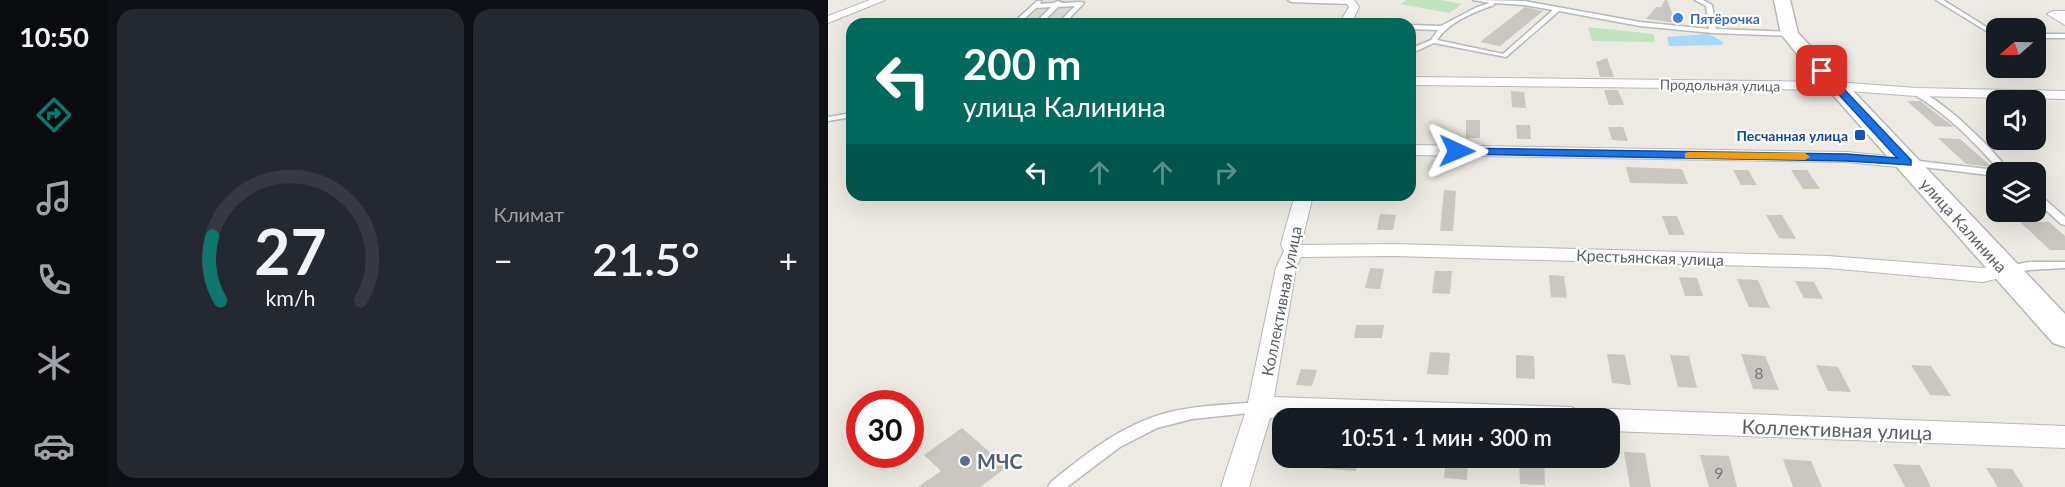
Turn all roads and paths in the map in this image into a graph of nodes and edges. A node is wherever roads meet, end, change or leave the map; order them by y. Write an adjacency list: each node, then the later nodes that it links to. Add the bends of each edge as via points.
1 (880, 0): 20 (street)
2 (1041, 0): 13 (lane)
3 (1291, 0): 8 (lane)
4 (1476, 0): 12 (lane)
5 (1697, 0): 25 (lane, via 1709,4)
6 (1782, 0): 26 (main road, улица Калинина)
7 (1939, 0): 24 (lane)
8 (1349, 1): 19 (street, via 1354,7)
9 (1526, 1): 12 (lane); 14 (lane)
10 (1059, 2): 11 (lane); 13 (lane); 17 (lane)
11 (1082, 2): 18 (lane)
12 (1498, 2): 23 (lane)
13 (1035, 6): 16 (lane)
14 (1557, 9): 25 (lane, via 1640,24); 29 (lane, via 1504,56)
15 (2065, 14): 21 (street, via 2053,14)
16 (1022, 18)
17 (1043, 18)
18 (1066, 18)
19 (1348, 18)
20 (828, 20)
21 (2065, 22)
22 (1416, 27): 23 (lane)
23 (1442, 28): 29 (lane)
24 (1986, 29)
25 (1713, 31): 26 (lane)
26 (1790, 34): 32 (main road, улица Калинина)
27 (2046, 36): 28 (lane)
28 (2065, 36)
29 (1433, 41): 30 (lane)
30 (1416, 49)
31 (1416, 81): 32 (street, Продольная улица)
32 (1836, 87): 33 (street, Продольная улица); 39 (main road, улица Калинина)
33 (1916, 92): 34 (street, Продольная улица); 38 (lane, via 1948,111)
34 (2062, 96)
35 (846, 116): 36 (lane)
36 (828, 119)
37 (1416, 150): 39 (street, via 1847,157)
38 (1996, 162)
39 (1907, 163): 40 (lane); 46 (main road, улица Калинина)
40 (1986, 172)
41 (1302, 201): 44 (street, Коллективная улица, via 1291,244)
42 (2046, 205): 43 (lane)
43 (2065, 222)
44 (1294, 251): 46 (street, Крестьянская улица, via 1394,250 1828,262 1983,275); 48 (street, Коллективная улица, via 1286,268)
45 (2065, 265): 46 (lane)
46 (2005, 270): 47 (main road, улица Калинина)
47 (2065, 334)
48 (1260, 407): 49 (street); 52 (lane, via 1152,423 1115,443); 53 (street, Коллективная улица)
49 (1288, 408)
50 (1620, 420): 51 (street, Коллективная улица)
51 (2065, 437)
52 (1056, 487)
53 (1234, 487)

